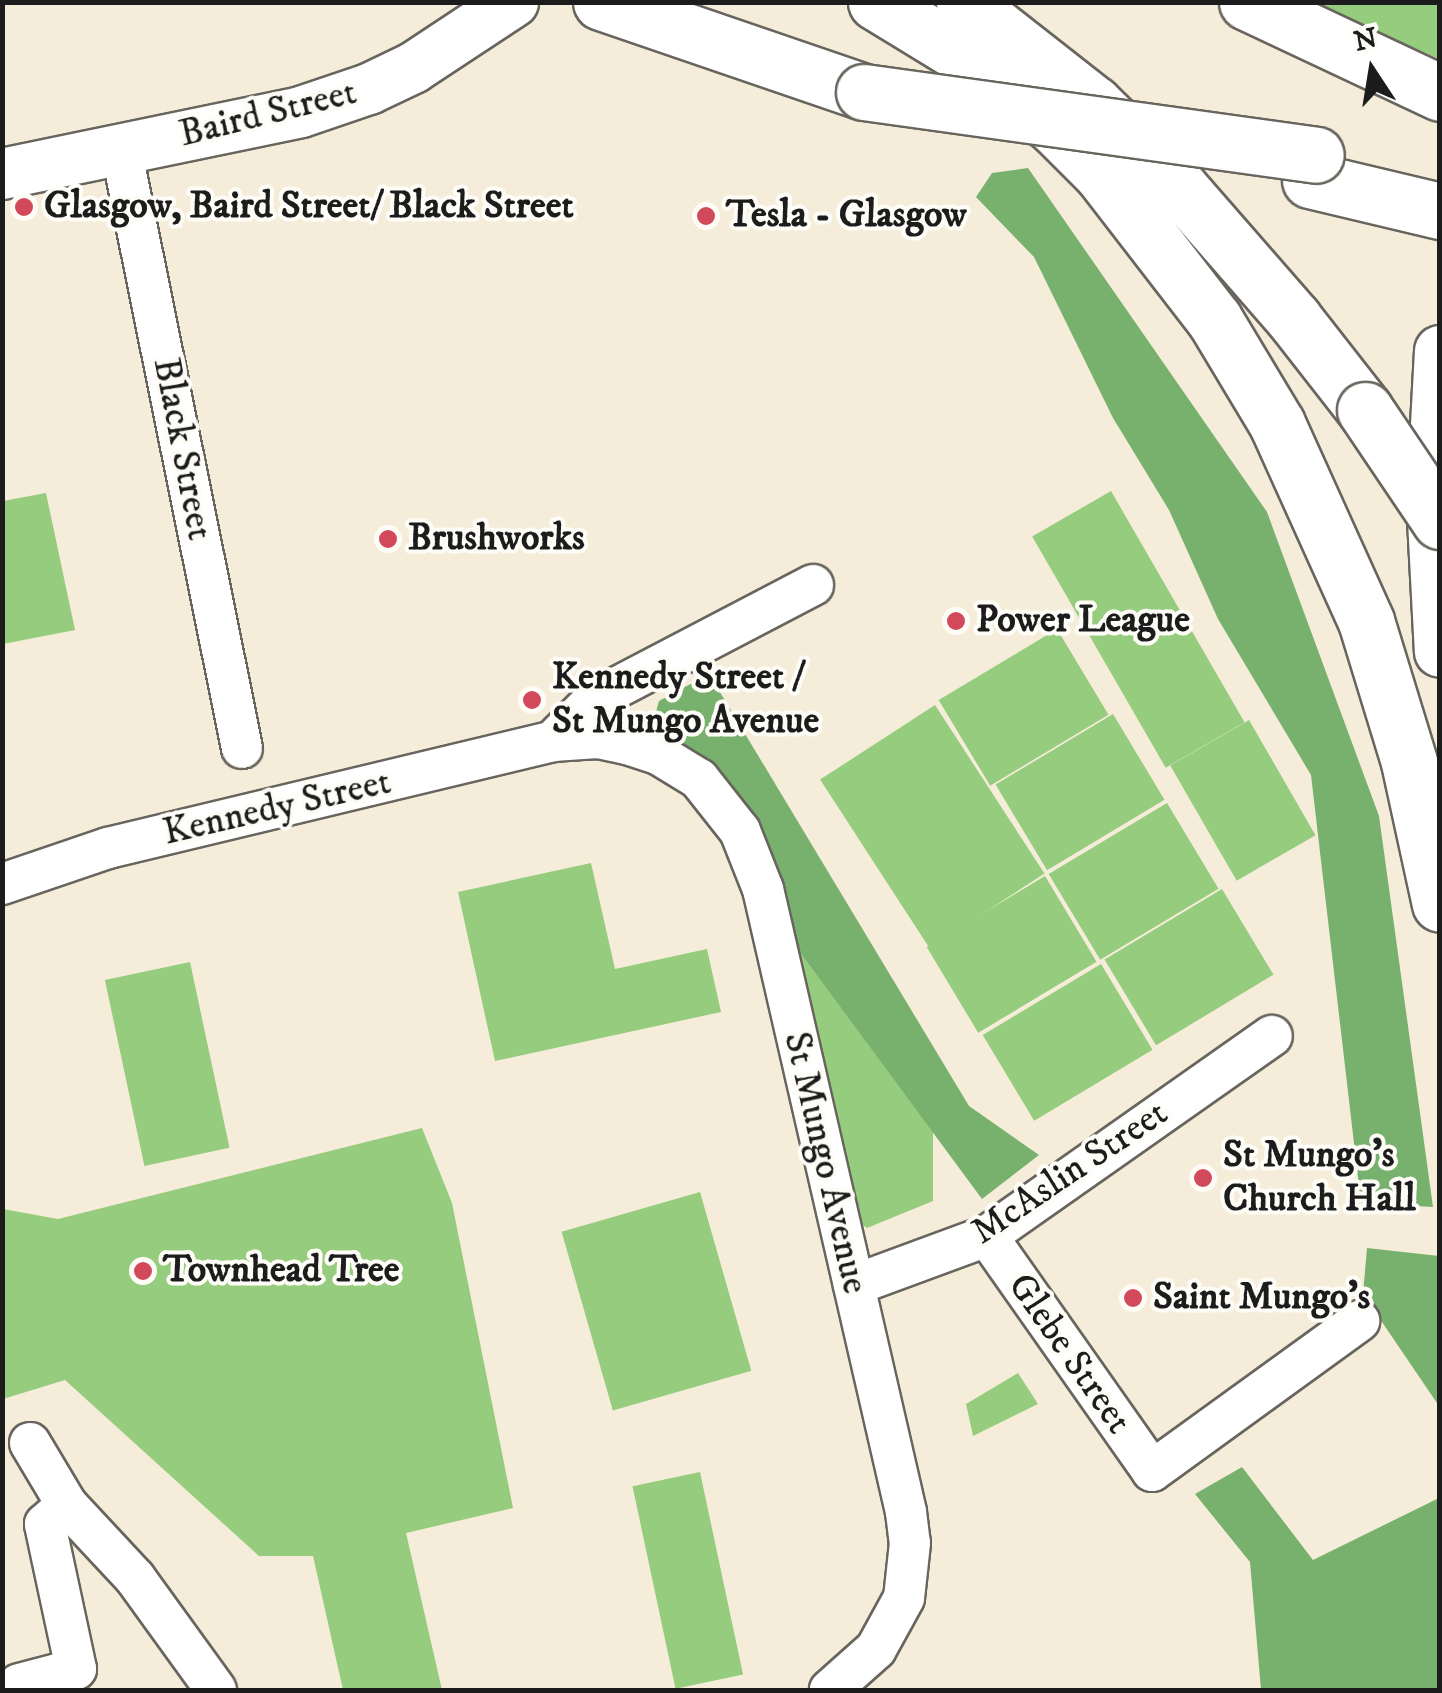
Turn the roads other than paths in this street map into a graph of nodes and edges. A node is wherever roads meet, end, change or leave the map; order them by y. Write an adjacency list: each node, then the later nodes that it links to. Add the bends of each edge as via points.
1 (601, 2): 8 (highway, bridge, via 864,92 1072,144)
2 (876, 2): 19 (highway, via 984,68 1056,128 1214,319 1276,424 1366,621 1410,762)
3 (964, 2): 13 (highway, bridge, via 1094,104 1178,187 1366,410)
4 (1247, 2): 6 (highway)
5 (506, 8): 7 (main road, Baird Street, via 370,89 301,112)
6 (1440, 93)
7 (121, 150): 9 (main road, Baird Street); 17 (street, Black Street)
8 (1326, 170): 10 (highway); 11 (highway)
9 (2, 174)
10 (1440, 184)
11 (1440, 212)
12 (1440, 351): 15 (main road, via 1432,501)
13 (1440, 522)
14 (814, 585): 16 (street, via 595,699)
15 (1440, 652)
16 (554, 741): 18 (street, Kennedy Street, via 108,848); 22 (street, St Mungo Avenue, via 598,738 677,764 724,806 747,845 764,889)
17 (242, 748)
18 (2, 884)
19 (1440, 904)
20 (1272, 1036): 21 (street, McAslin Street)
21 (986, 1236): 22 (street, McAslin Street); 23 (street, Glebe Street, via 1152,1471)
22 (854, 1285): 28 (street, St Mungo Avenue, via 910,1543 904,1598 889,1630)
23 (1359, 1321)
24 (30, 1443): 25 (street)
25 (68, 1505): 26 (street, via 45,1524 76,1669); 27 (street, via 143,1589)
26 (19, 1684)
27 (216, 1690)
28 (830, 1690)

